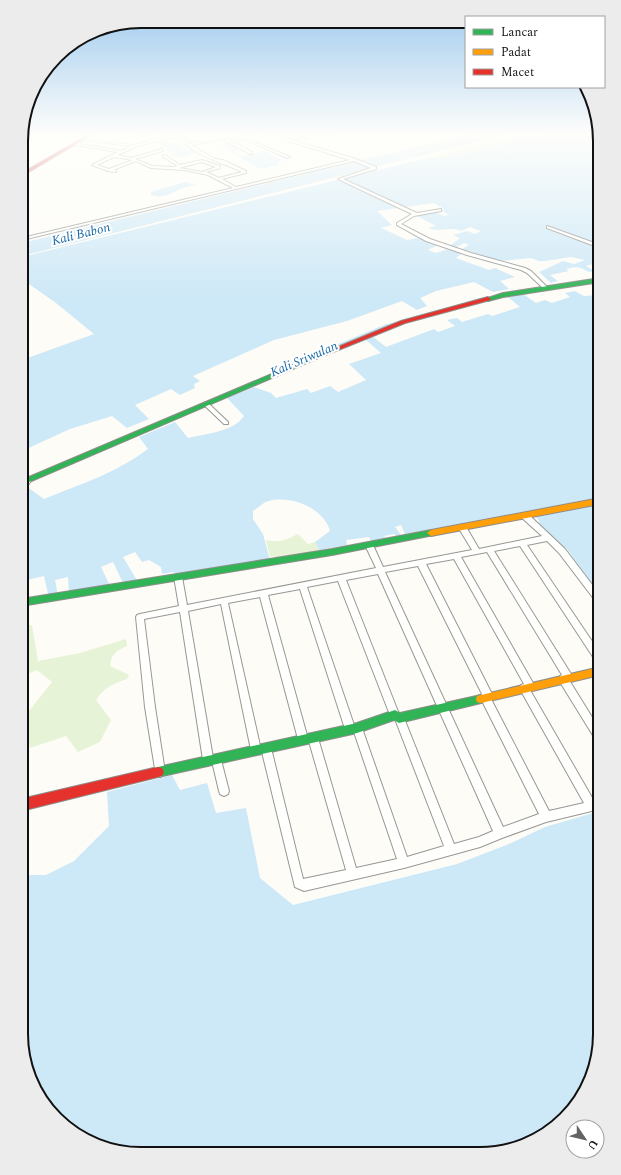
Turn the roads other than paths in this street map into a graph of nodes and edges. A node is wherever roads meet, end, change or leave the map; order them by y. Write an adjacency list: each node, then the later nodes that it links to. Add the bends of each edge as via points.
1 (233, 189): 6 (street)
2 (360, 189): 4 (street)
3 (440, 210): 4 (street)
4 (415, 216): 9 (street, via 398,224 428,240 523,269)
5 (548, 227): 7 (street)
6 (28, 238)
7 (593, 244)
8 (593, 281): 9 (main road)
9 (546, 288): 10 (main road, via 503,295 403,322)
10 (206, 404): 11 (street); 12 (main road)
11 (226, 423)
12 (28, 482)
13 (593, 502): 14 (main road)
14 (525, 516): 15 (main road); 16 (street)
15 (462, 527): 18 (main road); 20 (street)
16 (547, 538): 17 (street); 27 (street, via 575,566)
17 (522, 543): 19 (street); 32 (street)
18 (369, 544): 23 (street); 24 (main road)
19 (489, 550): 20 (street); 34 (street)
20 (477, 552): 21 (street)
21 (456, 556): 22 (street); 35 (street)
22 (421, 563): 23 (street); 36 (street)
23 (382, 570): 25 (street); 37 (street)
24 (178, 577): 30 (main road); 31 (street)
25 (341, 578): 26 (street); 38 (street)
26 (303, 586): 28 (street); 40 (street)
27 (593, 591)
28 (263, 593): 29 (street); 41 (street)
29 (224, 601): 31 (street); 42 (street)
30 (28, 602)
31 (184, 609): 43 (street); 44 (street, via 140,617)
32 (593, 650)
33 (593, 672): 34 (main road)
34 (565, 678): 35 (main road); 39 (street)
35 (527, 687): 36 (main road); 46 (street)
36 (486, 696): 37 (main road); 49 (street)
37 (443, 708): 38 (main road); 50 (street)
38 (397, 717): 40 (main road); 51 (street)
39 (593, 727)
40 (353, 728): 41 (main road); 52 (street)
41 (308, 739): 42 (main road); 53 (street)
42 (261, 749): 43 (main road); 53 (street, via 300,883 304,885)
43 (213, 759): 44 (main road); 45 (street)
44 (160, 772): 47 (main road)
45 (224, 791)
46 (593, 800)
47 (28, 802)
48 (593, 806): 49 (street)
49 (546, 817): 50 (street)
50 (500, 833): 51 (street)
51 (451, 850): 52 (street)
52 (404, 863): 53 (street)
53 (352, 875)

